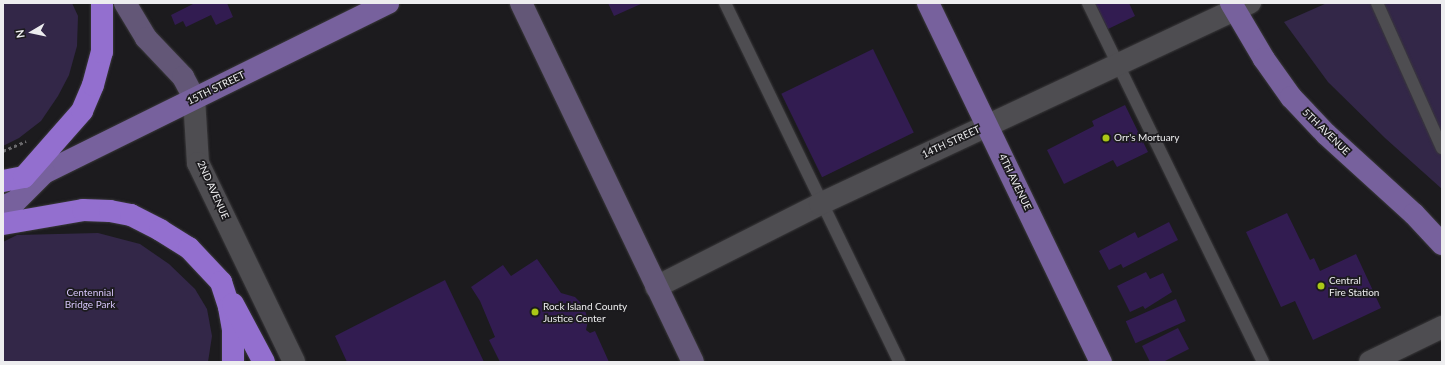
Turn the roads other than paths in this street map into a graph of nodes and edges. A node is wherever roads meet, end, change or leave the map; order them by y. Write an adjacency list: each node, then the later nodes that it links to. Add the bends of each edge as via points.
1 (102, 3): 14 (highway, via 102,52 93,85 82,111)
2 (125, 3): 11 (street, 2ND AVENUE, via 146,38 183,77)
3 (388, 3): 11 (main road, 15TH STREET)
4 (520, 3): 19 (street)
5 (725, 3): 15 (lane)
6 (928, 3): 12 (main road, 4TH AVENUE)
7 (1088, 3): 10 (lane)
8 (1377, 3): 13 (lane)
9 (1238, 5): 10 (street, 14TH STREET); 17 (main road, 5TH AVENUE, via 1291,97 1326,134 1414,214)
10 (1118, 63): 12 (street, 14TH STREET); 27 (lane)
11 (194, 98): 14 (main road, 15TH STREET); 23 (street, 2ND AVENUE, via 198,163)
12 (987, 125): 15 (street, 14TH STREET); 26 (main road, 4TH AVENUE)
13 (1442, 148)
14 (19, 178): 16 (main road, 15TH STREET)
15 (820, 204): 19 (street, 14TH STREET); 25 (lane)
16 (11, 213): 18 (highway, via 83,210 131,215 188,248)
17 (1442, 244)
18 (221, 282): 21 (highway, via 229,307); 22 (highway)
19 (656, 287): 24 (street)
20 (1442, 327): 28 (street)
21 (233, 362)
22 (264, 362)
23 (294, 362)
24 (693, 362)
25 (899, 362)
26 (1101, 362)
27 (1263, 362)
28 (1370, 362)

